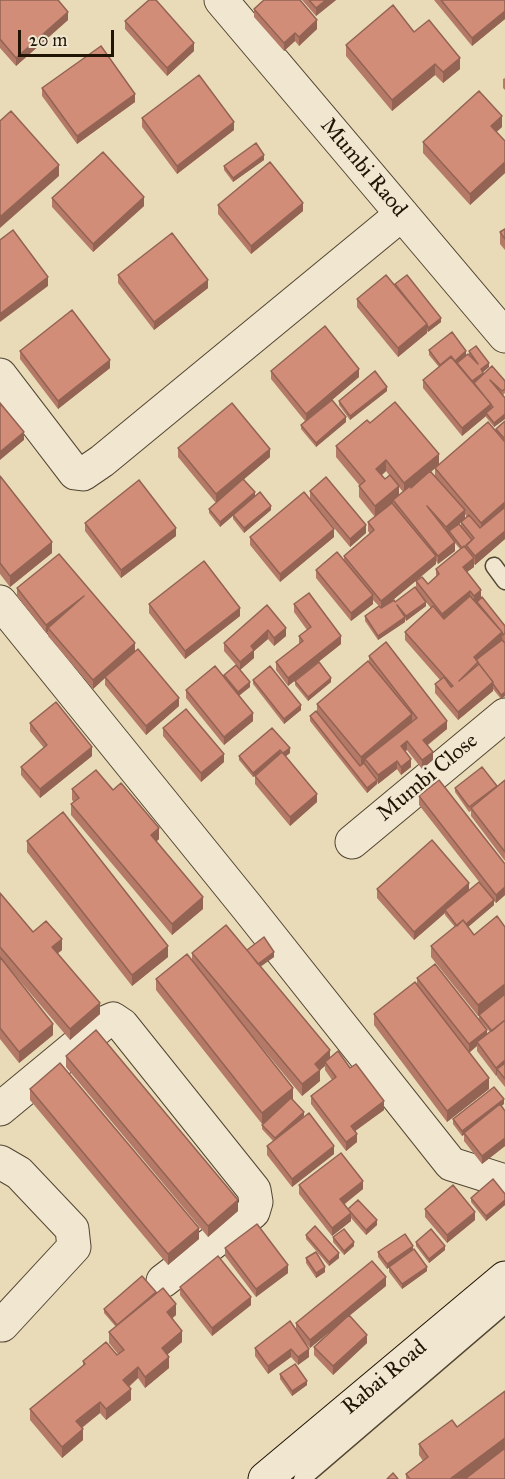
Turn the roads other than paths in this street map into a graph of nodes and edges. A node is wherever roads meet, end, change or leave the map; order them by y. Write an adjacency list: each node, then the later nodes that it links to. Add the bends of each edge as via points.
1 (221, 0): 2 (street, Mumbi Raod)
2 (402, 214): 3 (street, Mumbi Raod); 4 (street, via 83,474 75,473)
3 (505, 336)
4 (0, 375)
5 (494, 566): 6 (lane)
6 (505, 581)
7 (0, 602): 12 (street, via 451,1164)
8 (505, 715): 9 (street, Mumbi Close)
9 (352, 842)
10 (0, 1109): 14 (street, via 104,1023 113,1019 122,1024 254,1190 256,1202 253,1212)
11 (0, 1162): 16 (street, via 19,1173 72,1229 74,1247)
12 (505, 1181)
13 (505, 1278): 17 (street, Rabai Road)
14 (164, 1281)
15 (505, 1305): 18 (lane)
16 (2, 1325)
17 (265, 1479)
18 (302, 1479)

